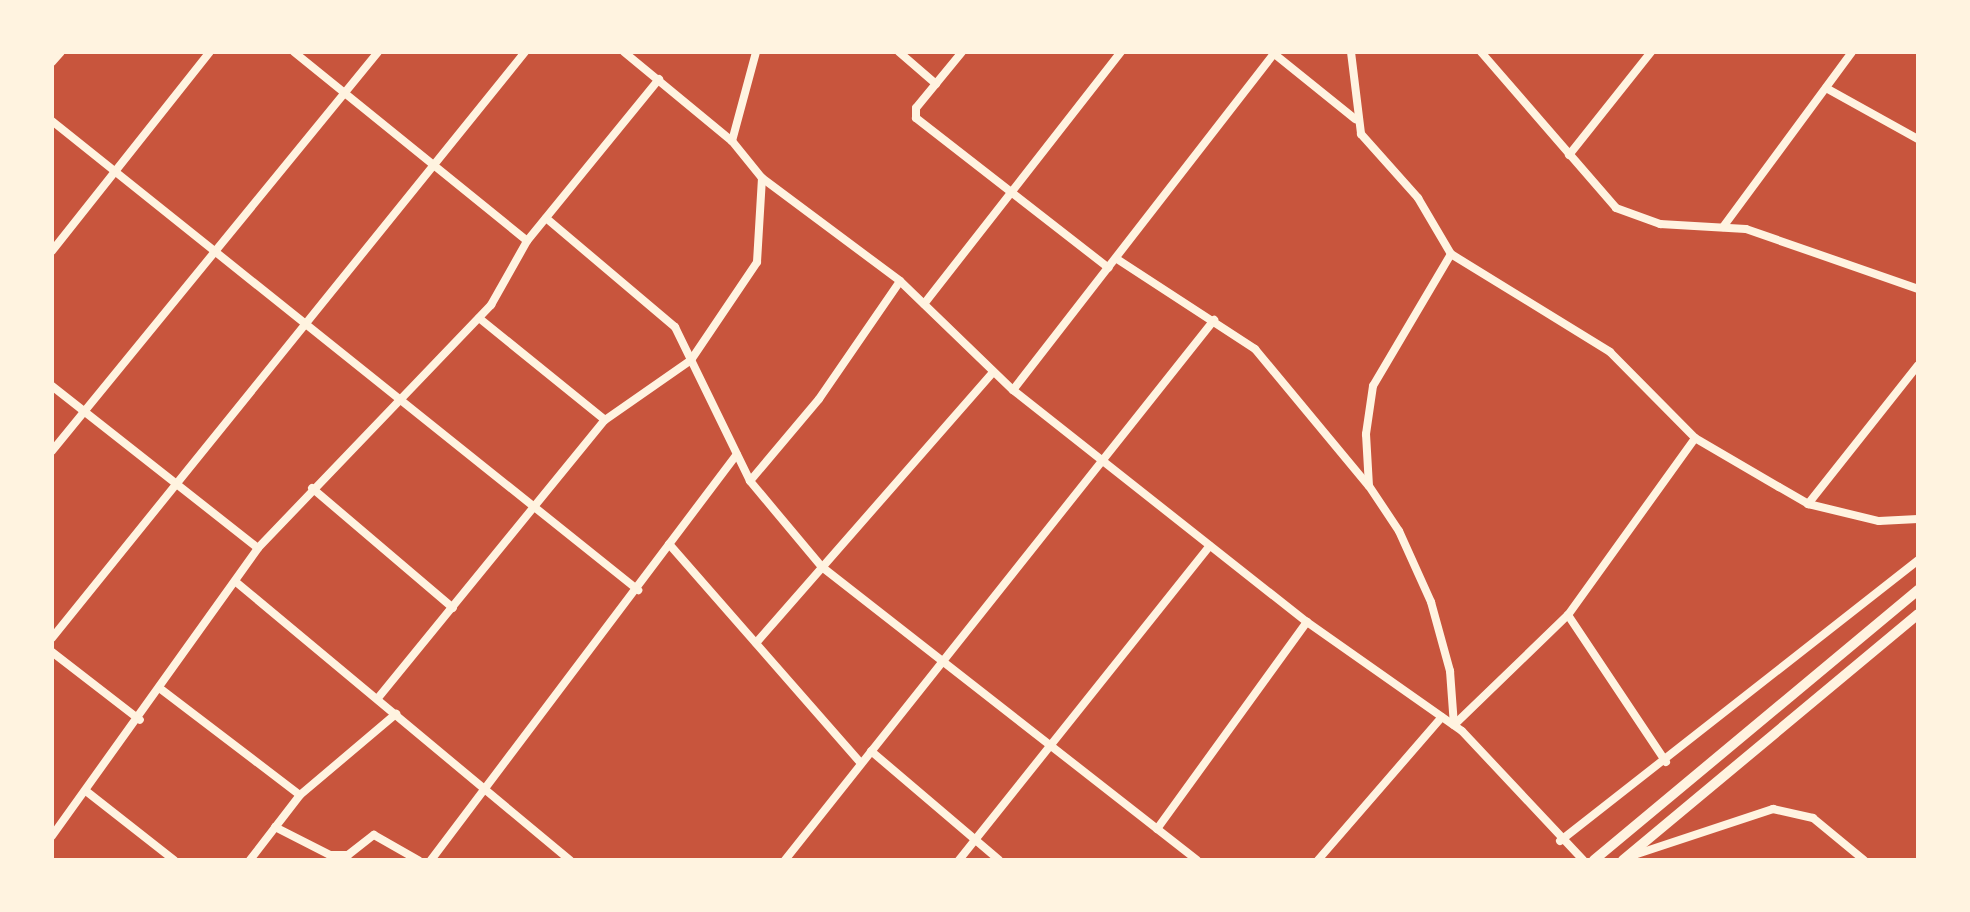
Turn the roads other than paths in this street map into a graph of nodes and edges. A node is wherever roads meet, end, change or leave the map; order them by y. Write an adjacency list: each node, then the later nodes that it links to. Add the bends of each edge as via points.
1 (61, 52): 17 (street)
2 (210, 52): 28 (street)
3 (294, 52): 21 (street)
4 (378, 52): 21 (street)
5 (525, 52): 27 (street)
6 (624, 52): 18 (street)
7 (756, 52): 25 (street)
8 (899, 52): 19 (street)
9 (962, 52): 19 (street)
10 (1121, 52): 30 (street)
11 (1351, 52): 22 (street)
12 (1481, 52): 26 (street)
13 (1651, 52): 26 (street)
14 (1838, 52): 16 (street)
15 (1273, 53): 22 (street); 37 (street)
16 (1850, 55): 20 (street)
17 (52, 62)
18 (659, 79): 25 (street); 31 (street)
19 (936, 84): 30 (street, via 916,118)
20 (1826, 88): 24 (street); 32 (street)
21 (343, 96): 27 (street); 35 (street)
22 (1355, 119): 36 (street)
23 (52, 121): 28 (street)
24 (1918, 139)
25 (732, 141): 29 (street)
26 (1569, 155): 32 (street, via 1605,199 1638,218)
27 (431, 164): 33 (street); 43 (street)
28 (116, 171): 34 (street); 35 (street)
29 (762, 178): 39 (street); 45 (street, via 757,262)
30 (1010, 192): 38 (street); 41 (street)
31 (546, 218): 33 (street); 45 (street, via 668,319)
32 (1723, 227): 40 (street)
33 (527, 241): 42 (street)
34 (52, 251)
35 (217, 251): 43 (street); 51 (street)
36 (1451, 254): 53 (street, via 1610,352); 59 (street, via 1373,386)
37 (1117, 259): 38 (street); 44 (street)
38 (1109, 268): 49 (street)
39 (900, 281): 41 (street); 58 (street, via 819,399)
40 (1918, 289)
41 (924, 304): 47 (street)
42 (479, 318): 50 (street); 52 (street)
43 (305, 319): 50 (street); 57 (street)
44 (1214, 320): 56 (street); 59 (street, via 1255,349)
45 (691, 360): 52 (street); 55 (street)
46 (1918, 365): 61 (street)
47 (993, 372): 49 (street); 68 (street)
48 (52, 386): 51 (street)
49 (1013, 390): 56 (street)
50 (400, 400): 60 (street); 62 (street)
51 (83, 412): 54 (street); 57 (street)
52 (605, 420): 62 (street)
53 (1695, 438): 61 (street); 74 (street)
54 (52, 451)
55 (737, 454): 58 (street); 64 (street)
56 (1105, 461): 65 (street); 79 (street)
57 (173, 481): 66 (street); 76 (street)
58 (750, 481): 68 (street)
59 (1369, 486): 85 (street, via 1399,531 1431,602 1450,671)
60 (312, 488): 66 (street); 72 (street)
61 (1808, 504): 63 (street, via 1879,521)
62 (535, 511): 70 (street); 72 (street)
63 (1918, 519)
64 (669, 544): 70 (street); 77 (street)
65 (1210, 546): 75 (street); 86 (street)
66 (258, 548): 69 (street)
67 (1918, 560): 88 (street)
68 (822, 567): 77 (street); 79 (street)
69 (236, 582): 80 (street); 81 (street)
70 (638, 590): 90 (street)
71 (1918, 590): 110 (street)
72 (453, 608): 81 (street)
73 (1918, 614): 98 (street)
74 (1568, 615): 85 (street); 88 (street)
75 (1307, 622): 83 (street); 94 (street)
76 (52, 638)
77 (756, 643): 89 (street)
78 (52, 652): 84 (street)
79 (941, 665): 86 (street); 87 (street)
80 (162, 690): 84 (street); 92 (street)
81 (378, 698): 82 (street)
82 (396, 714): 90 (street); 92 (street)
83 (1442, 717): 85 (street); 108 (street)
84 (140, 720): 91 (street)
85 (1454, 725): 97 (street)
86 (1047, 746): 94 (street); 96 (street)
87 (871, 751): 89 (street); 96 (street)
88 (1666, 762): 97 (street)
89 (861, 763): 104 (street)
90 (487, 789): 102 (street); 103 (street)
91 (86, 791): 95 (street); 99 (street)
92 (300, 795): 93 (street)
93 (275, 827): 100 (street); 101 (street, via 330,855 348,855 374,835)
94 (1157, 829): 107 (street)
95 (52, 836)
96 (975, 839): 105 (street); 106 (street)
97 (1560, 841): 109 (street)
98 (1625, 858): 111 (street, via 1773,809 1813,818)
99 (174, 860)
100 (250, 860)
101 (418, 860)
102 (431, 860)
103 (570, 860)
104 (785, 860)
105 (959, 860)
106 (999, 860)
107 (1197, 860)
108 (1318, 860)
109 (1583, 860)
110 (1594, 860)
111 (1864, 860)

